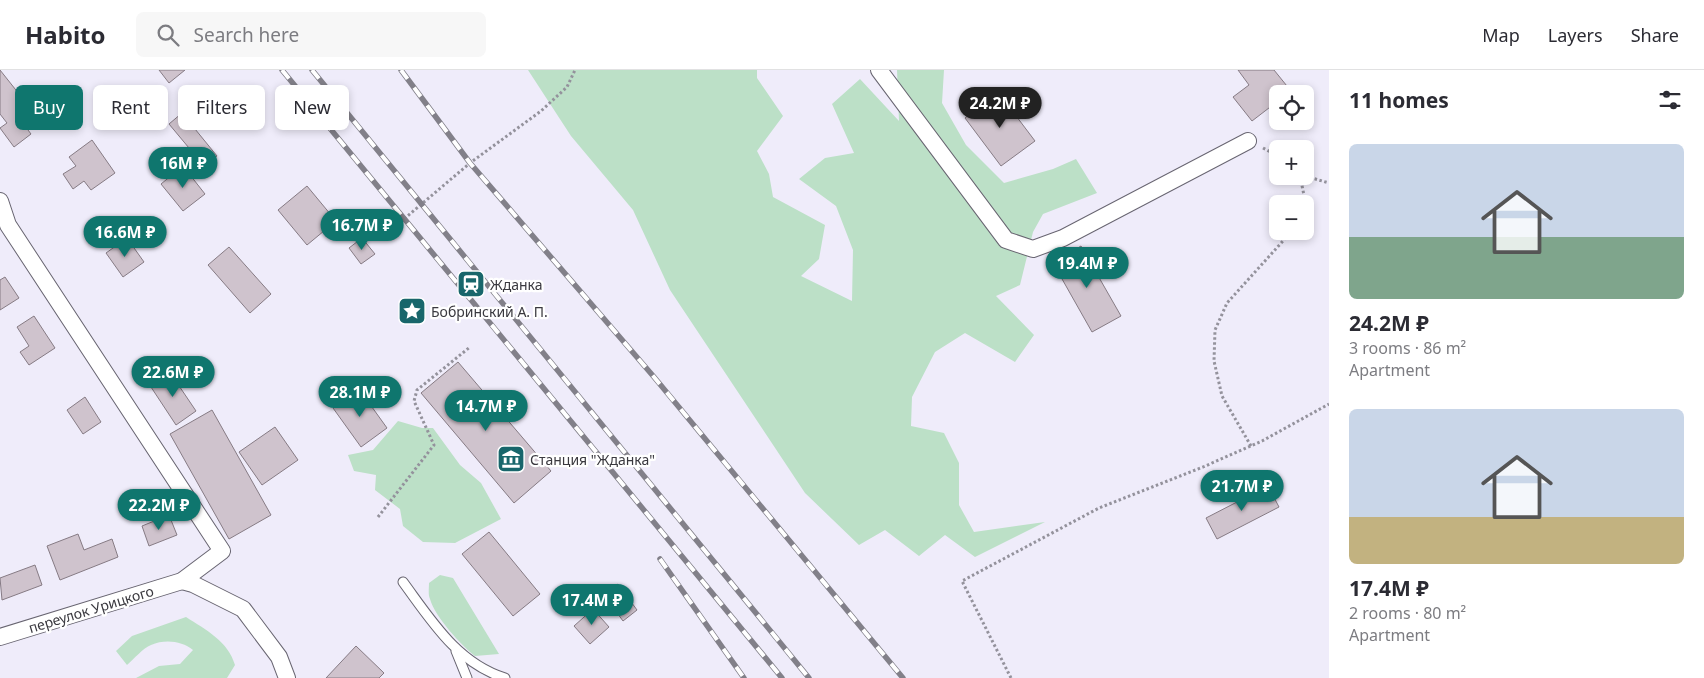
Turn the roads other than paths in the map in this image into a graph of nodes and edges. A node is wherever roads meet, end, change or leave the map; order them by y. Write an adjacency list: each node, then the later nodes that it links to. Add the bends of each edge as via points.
1 (879, 70): 2 (street, via 1006,240 1033,249 1063,238)
2 (1248, 141)
3 (0, 202): 4 (street, переулок Урицкого, via 8,225 222,551)
4 (182, 581): 6 (street, переулок Урицкого); 8 (street, via 243,609 279,657)
5 (403, 582): 7 (lane)
6 (0, 637)
7 (456, 651): 9 (lane); 10 (lane, via 488,673)
8 (287, 678)
9 (467, 678)
10 (505, 678)

